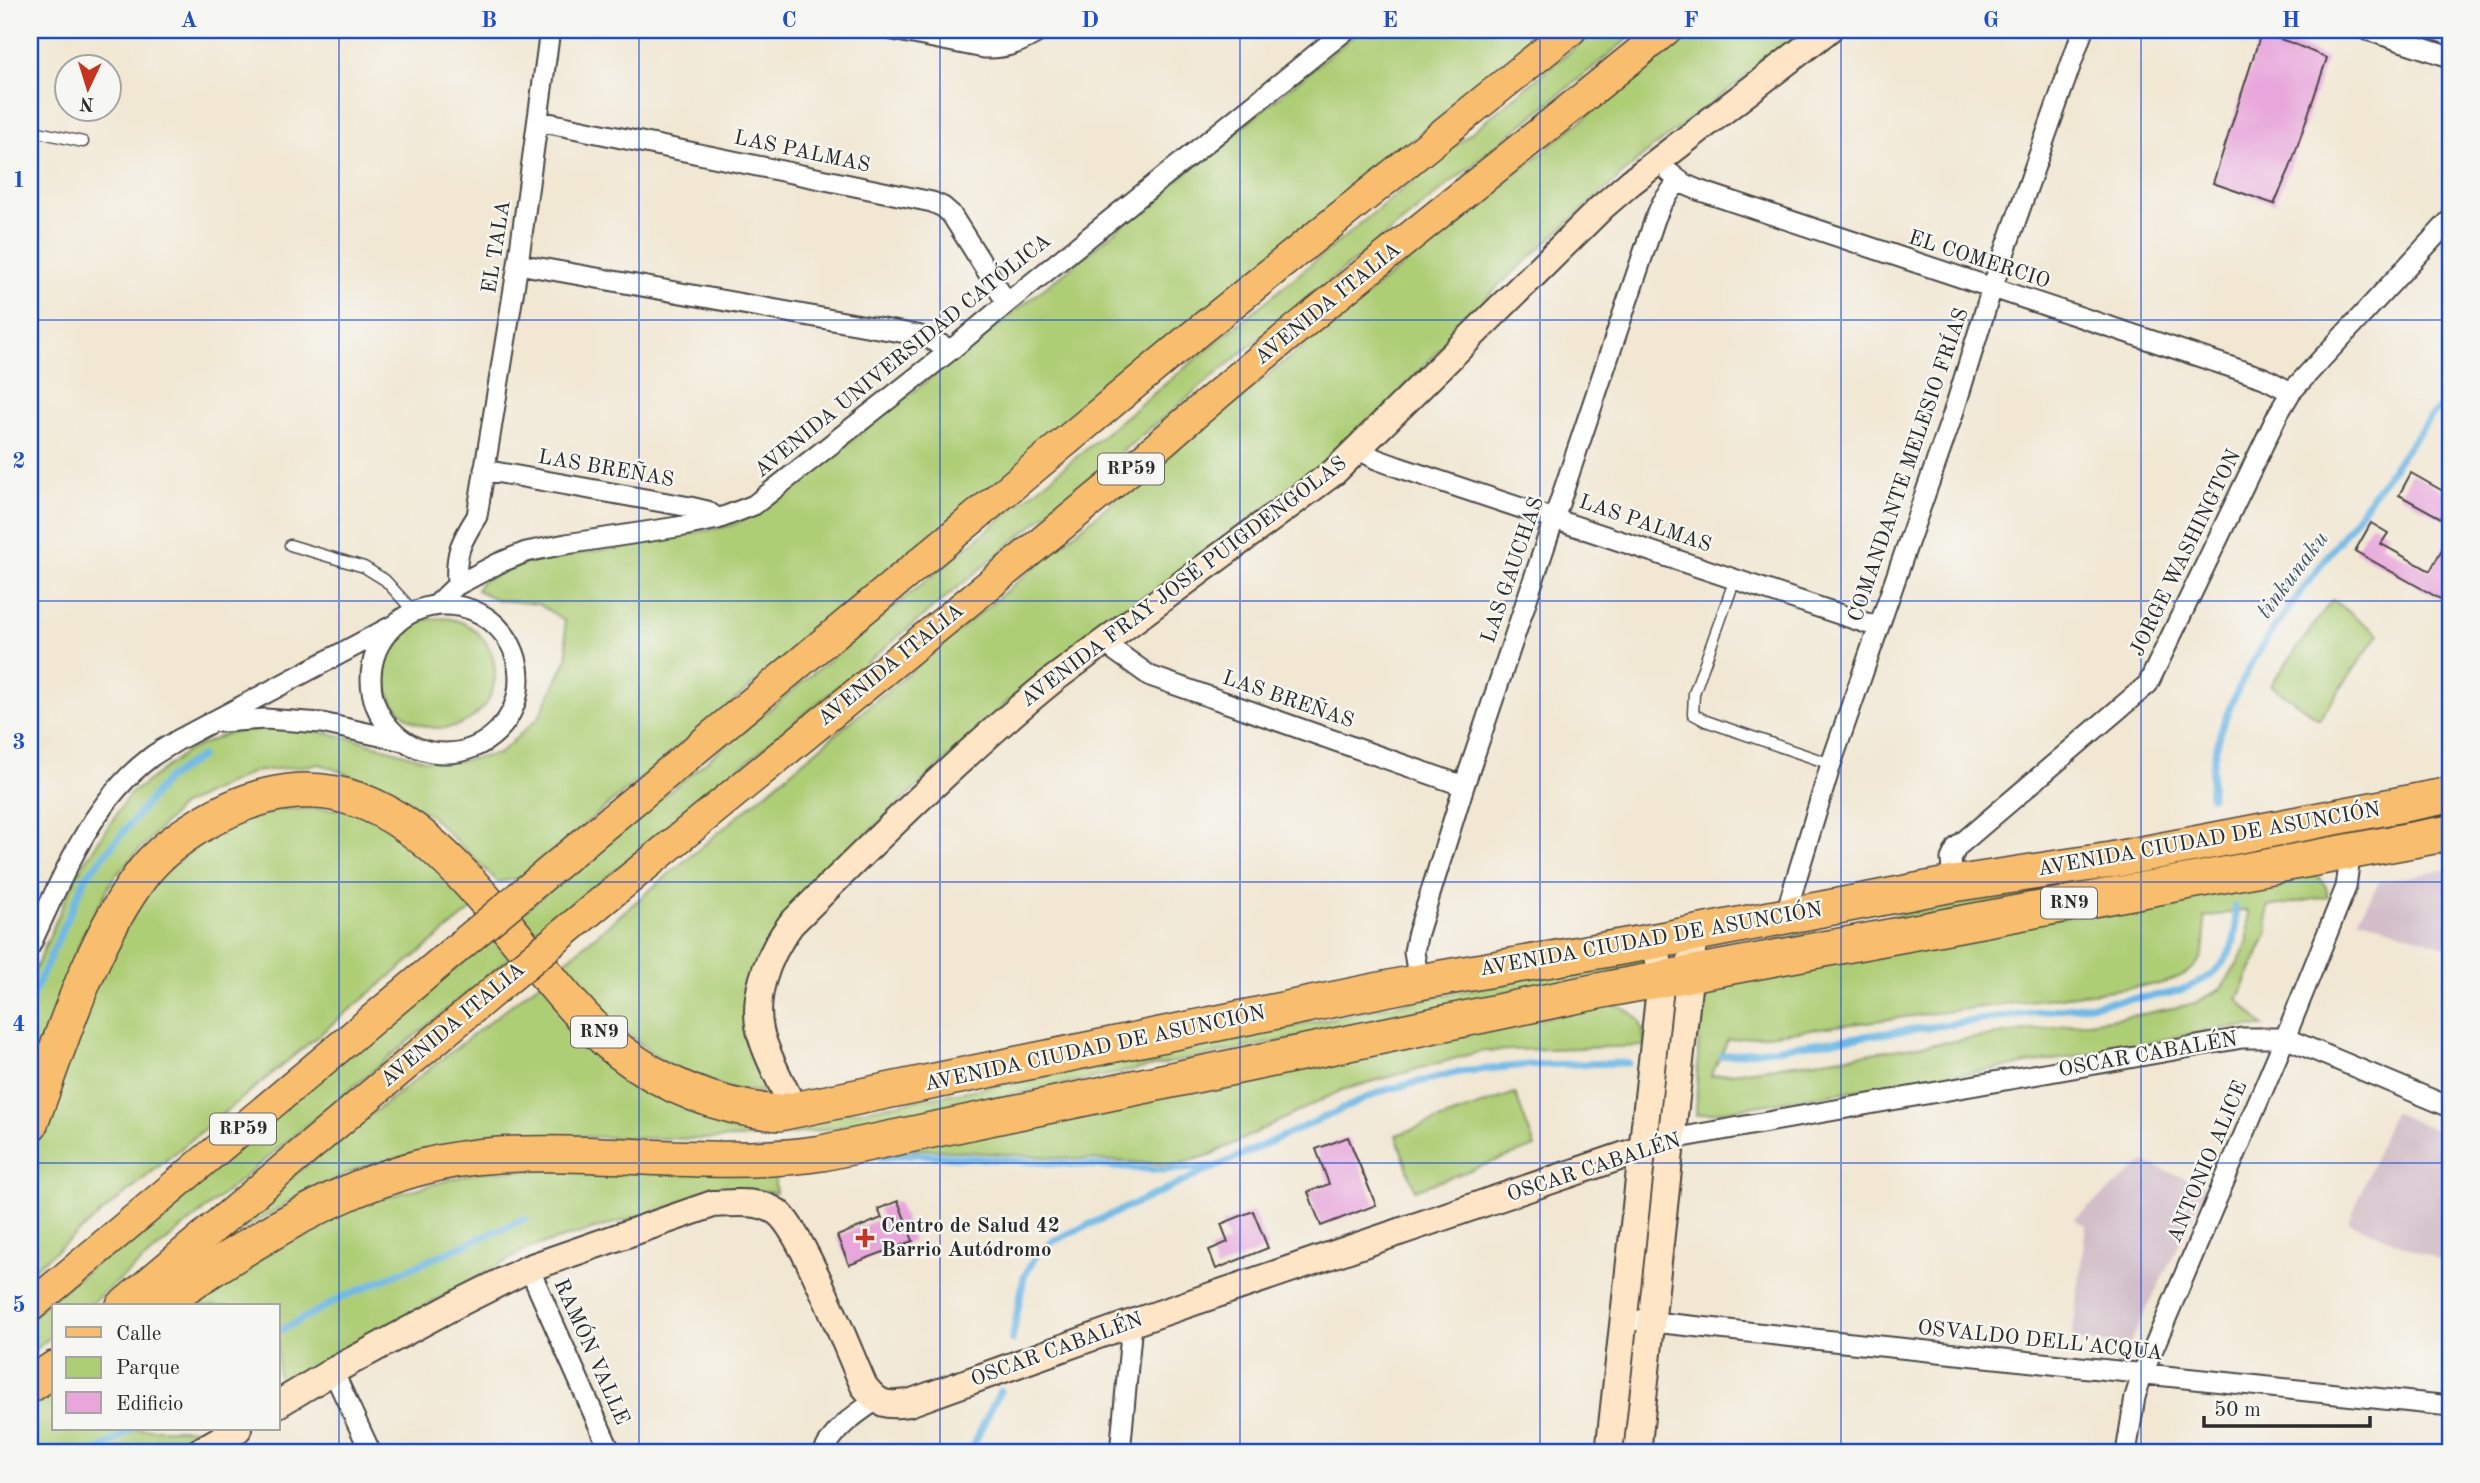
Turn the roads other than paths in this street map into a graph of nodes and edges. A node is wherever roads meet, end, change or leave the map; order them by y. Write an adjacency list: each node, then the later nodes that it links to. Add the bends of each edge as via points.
1 (550, 30): 11 (street, EL TALA)
2 (893, 30): 3 (street, via 999,49)
3 (1042, 30)
4 (1346, 30): 19 (street, AVENIDA UNIVERSIDAD CATÓLICA)
5 (1572, 30): 57 (main road, RP59, bridge, via 1185,342)
6 (1666, 30): 55 (main road, AVENIDA ITALIA / RP59, bridge, via 595,907)
7 (1828, 30): 14 (street, AVENIDA FRAY JOSÉ PUIGDENGOLAS)
8 (2083, 30): 18 (street, COMANDANTE MELESIO FRÍAS)
9 (2367, 30): 10 (street)
10 (2450, 57)
11 (539, 121): 17 (street, EL TALA); 19 (street, LAS PALMAS, via 943,206)
12 (30, 130): 13 (lane)
13 (83, 142)
14 (1656, 163): 15 (street, EL COMERCIO); 22 (street, AVENIDA FRAY JOSÉ PUIGDENGOLAS, via 1602,207)
15 (1679, 180): 18 (street, EL COMERCIO); 24 (street, LAS GAUCHAS, via 1655,219)
16 (2450, 220): 21 (street, JORGE WASHINGTON)
17 (518, 264): 20 (street, via 917,335); 23 (street, EL TALA)
18 (1992, 288): 21 (street, EL COMERCIO, via 2264,378); 32 (street, COMANDANTE MELESIO FRÍAS)
19 (1007, 303): 20 (street, AVENIDA UNIVERSIDAD CATÓLICA)
20 (951, 350): 25 (street, AVENIDA UNIVERSIDAD CATÓLICA, via 754,505)
21 (2291, 392): 41 (street, JORGE WASHINGTON, via 2148,684 1957,847 1951,859)
22 (1358, 449): 24 (street, LAS PALMAS, via 1398,467); 33 (street, AVENIDA FRAY JOSÉ PUIGDENGOLAS, via 1334,472)
23 (484, 470): 25 (street, LAS BREÑAS, via 690,506); 28 (street, EL TALA, via 477,516 460,542 455,561)
24 (1555, 518): 27 (street, LAS PALMAS); 37 (street, LAS GAUCHAS)
25 (718, 519): 28 (street, AVENIDA UNIVERSIDAD CATÓLICA, via 526,552)
26 (290, 545): 30 (lane, via 364,567 385,580)
27 (1735, 579): 32 (street, LAS PALMAS); 36 (lane, via 1694,693 1693,714)
28 (457, 585): 29 (street, AVENIDA UNIVERSIDAD CATÓLICA)
29 (435, 606): 30 (street, AVENIDA UNIVERSIDAD CATÓLICA); 35 (street, AVENIDA UNIVERSIDAD CATÓLICA, via 477,612 502,633 517,662 515,705 489,739 469,749 448,753)
30 (414, 612): 31 (street, AVENIDA UNIVERSIDAD CATÓLICA)
31 (396, 624): 34 (street, AVENIDA UNIVERSIDAD CATÓLICA); 35 (street, AVENIDA UNIVERSIDAD CATÓLICA, via 382,640 371,677 380,714)
32 (1878, 627): 36 (street, COMANDANTE MELESIO FRÍAS)
33 (1104, 643): 37 (street, LAS BREÑAS, via 1150,676); 50 (street, AVENIDA FRAY JOSÉ PUIGDENGOLAS, via 1017,709 909,807 778,941 761,986 758,1012 762,1040)
34 (214, 722): 35 (street, AVENIDA UNIVERSIDAD CATÓLICA, via 322,723); 45 (street, AVENIDA UNIVERSIDAD CATÓLICA, via 151,757 96,816)
35 (406, 742)
36 (1831, 764): 42 (street, COMANDANTE MELESIO FRÍAS)
37 (1464, 786): 47 (street, LAS GAUCHAS, via 1417,936 1414,952)
38 (2450, 795): 41 (highway, AVENIDA CIUDAD DE ASUNCIÓN / RN9, via 2111,860)
39 (2450, 833): 40 (highway, AVENIDA CIUDAD DE ASUNCIÓN / RN9)
40 (2351, 850): 46 (highway, AVENIDA CIUDAD DE ASUNCIÓN / RN9); 48 (street, ANTONIO ALICE, via 2346,887)
41 (1953, 884): 42 (highway, AVENIDA CIUDAD DE ASUNCIÓN / RN9)
42 (1785, 916): 43 (highway, AVENIDA CIUDAD DE ASUNCIÓN / RN9)
43 (1694, 933): 44 (highway, AVENIDA CIUDAD DE ASUNCIÓN / RN9); 46 (street)
44 (1654, 941): 46 (street); 47 (highway, AVENIDA CIUDAD DE ASUNCIÓN / RN9)
45 (30, 946)
46 (1675, 977): 52 (street); 53 (street); 56 (highway, AVENIDA CIUDAD DE ASUNCIÓN / RN9, via 800,1156 497,1155 430,1166 328,1200)
47 (1419, 982): 50 (highway, AVENIDA CIUDAD DE ASUNCIÓN / RN9)
48 (2285, 1038): 49 (street, OSCAR CABALÉN); 52 (street, OSCAR CABALÉN, via 2242,1038); 64 (street, ANTONIO ALICE)
49 (2450, 1107)
50 (795, 1111): 51 (highway, AVENIDA CIUDAD DE ASUNCIÓN / RN9, via 747,1110 703,1098 619,1051 473,884 419,834 358,800 307,791 278,793 224,812 192,830 144,871 92,962)
51 (30, 1124)
52 (1672, 1139): 53 (street, OSCAR CABALÉN); 59 (street)
53 (1643, 1150): 58 (street); 60 (street, OSCAR CABALÉN)
54 (529, 1268): 63 (street); 66 (street, via 713,1205 760,1206 777,1213 798,1238 864,1386); 72 (street, RAMÓN VALLE)
55 (123, 1304)
56 (157, 1304)
57 (30, 1307)
58 (1624, 1319): 59 (street, OSVALDO DELL'ACQUA); 75 (street)
59 (1651, 1321): 64 (street, OSVALDO DELL'ACQUA); 76 (street)
60 (1132, 1323): 66 (street, OSCAR CABALÉN, via 909,1403); 74 (street)
61 (52, 1363): 65 (main road)
62 (52, 1371): 65 (highway)
63 (333, 1371): 67 (street); 71 (street)
64 (2143, 1375): 68 (street, OSVALDO DELL'ACQUA); 77 (street, ANTONIO ALICE)
65 (30, 1383)
66 (876, 1401): 73 (street, via 846,1420)
67 (280, 1403)
68 (2450, 1406)
69 (235, 1430): 70 (street)
70 (197, 1453)
71 (371, 1453)
72 (611, 1453)
73 (823, 1453)
74 (1120, 1453)
75 (1609, 1453)
76 (1637, 1453)
77 (2126, 1453)

